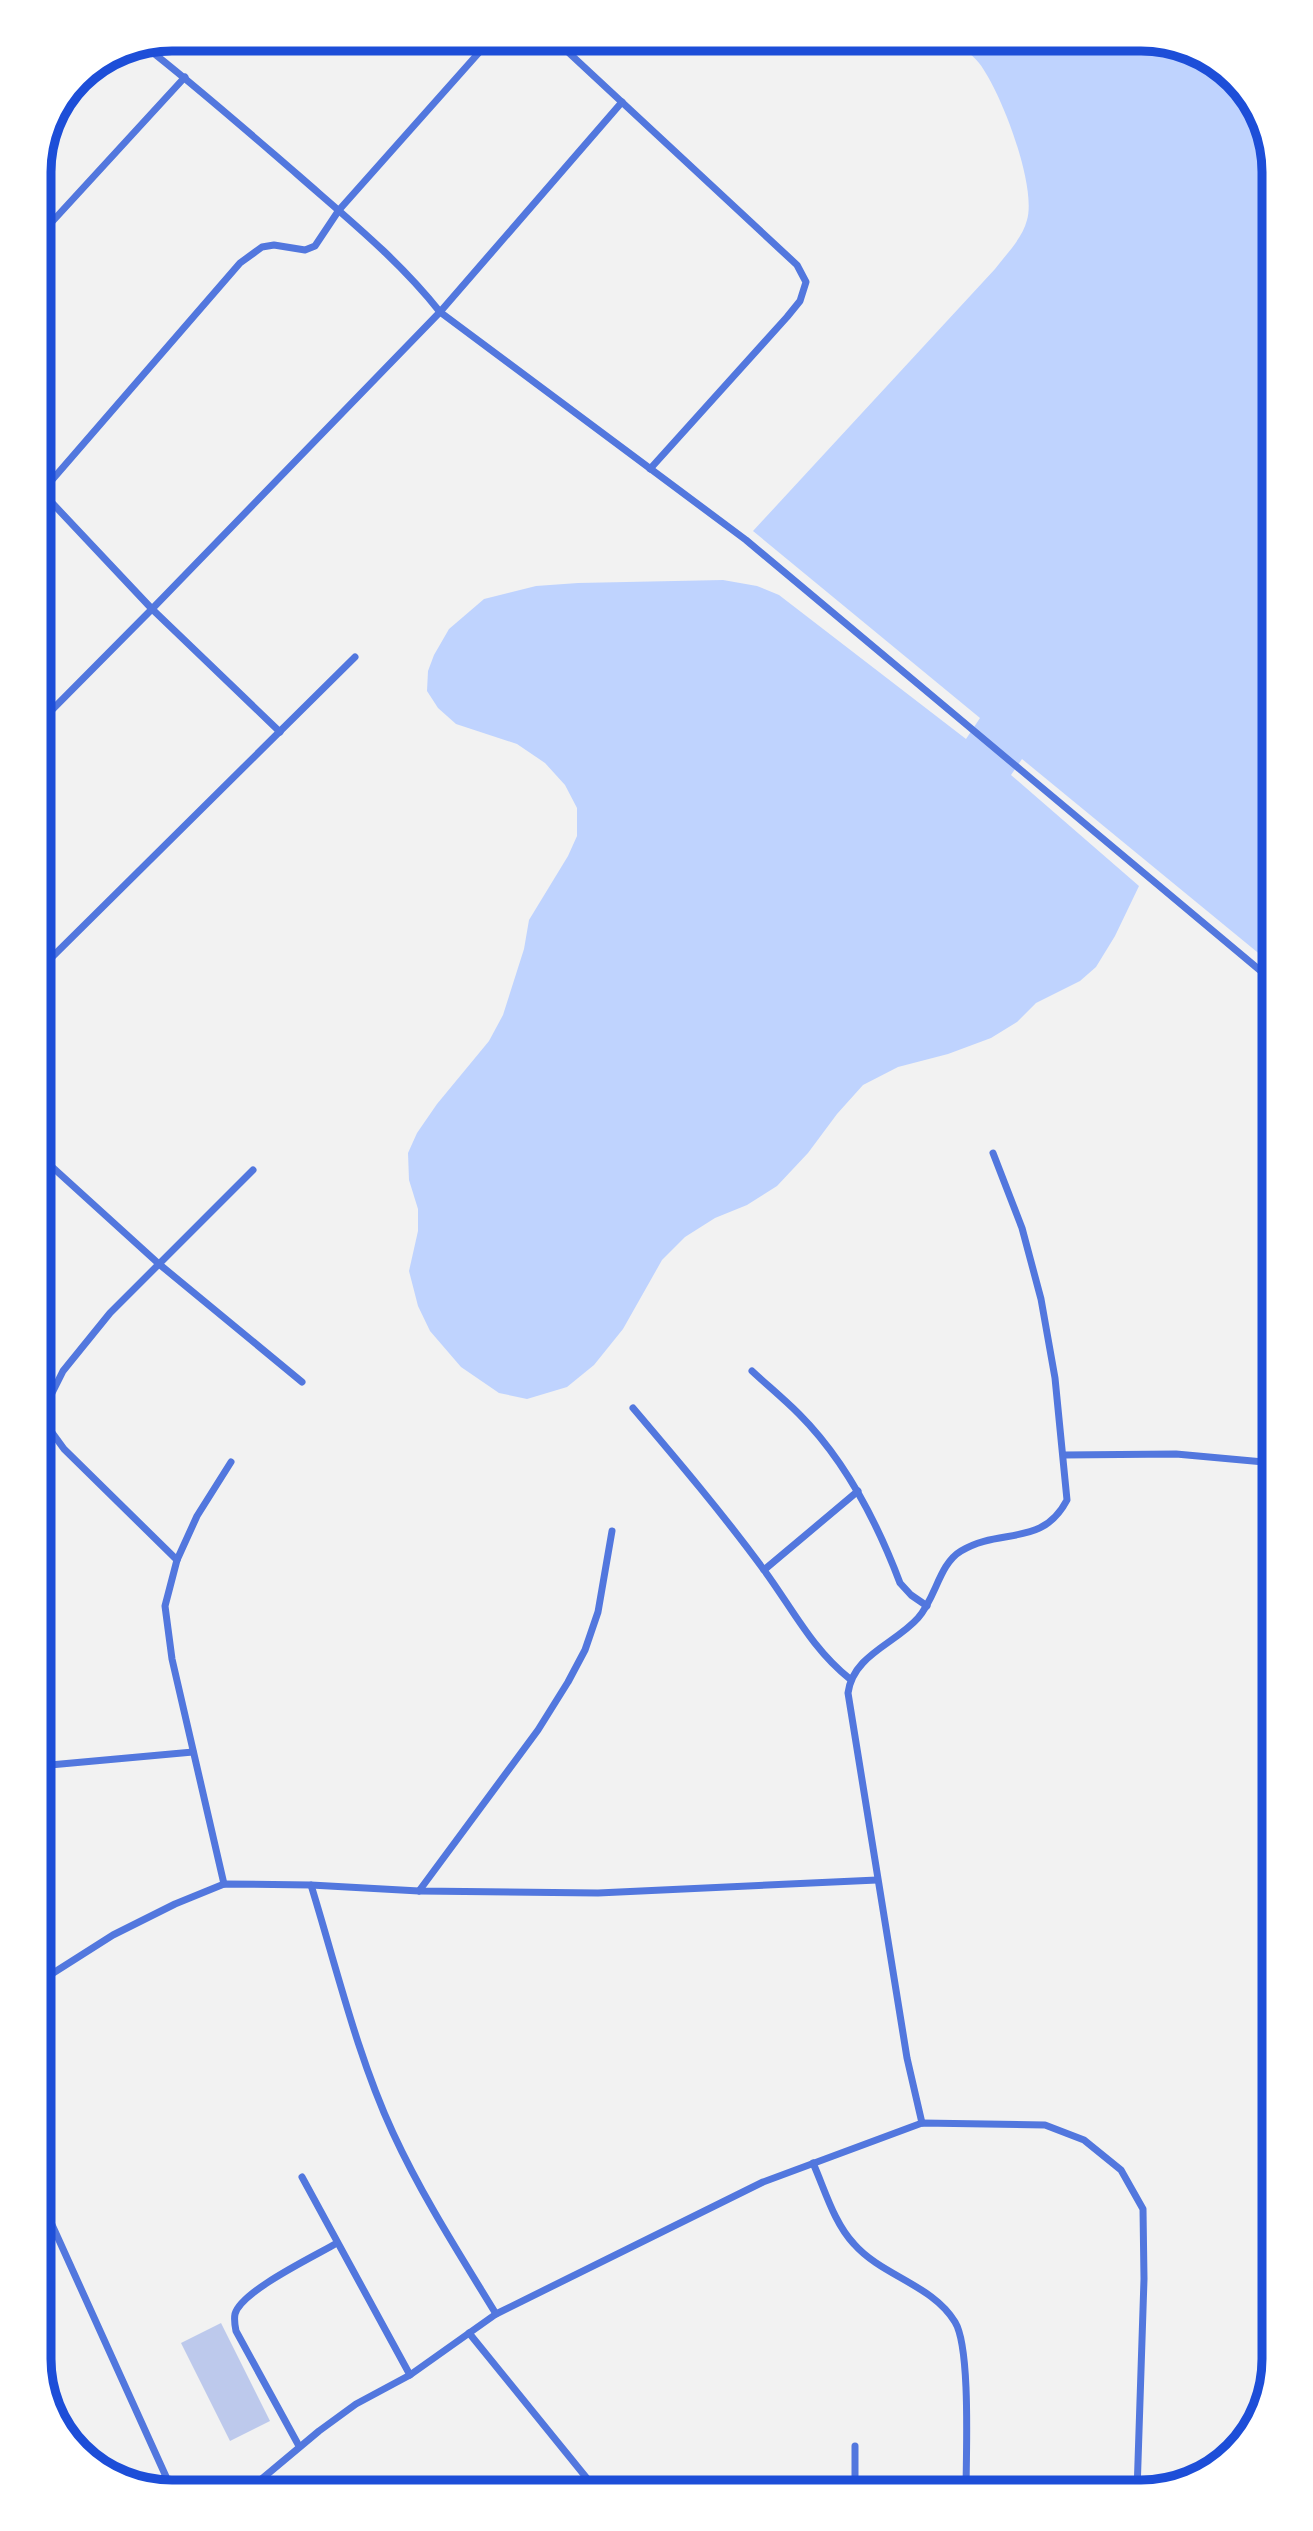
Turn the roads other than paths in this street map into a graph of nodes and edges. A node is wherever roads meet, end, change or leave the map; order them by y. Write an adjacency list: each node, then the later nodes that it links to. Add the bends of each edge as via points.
1 (480, 51): 6 (street)
2 (567, 51): 5 (street)
3 (153, 53): 4 (street)
4 (185, 77): 6 (street); 7 (street)
5 (622, 102): 8 (street); 9 (street, via 797,264 806,282 800,301 787,317)
6 (339, 210): 8 (street, via 417,283); 10 (street, via 315,246 305,250 262,247 240,263)
7 (51, 223)
8 (440, 312): 9 (street); 12 (street)
9 (650, 469): 17 (street, via 746,540)
10 (51, 479)
11 (51, 503): 12 (street)
12 (152, 609): 14 (street); 15 (street)
13 (355, 657): 15 (street)
14 (51, 711)
15 (280, 732): 16 (street)
16 (51, 958)
17 (1262, 971)
18 (993, 1153): 27 (street, via 1022,1228 1041,1299)
19 (51, 1166): 21 (street)
20 (253, 1170): 21 (street)
21 (159, 1264): 23 (street); 24 (street, via 110,1313 62,1371)
22 (752, 1371): 30 (street, via 800,1415)
23 (302, 1382)
24 (51, 1394)
25 (633, 1408): 33 (street)
26 (51, 1431): 32 (street)
27 (1063, 1455): 29 (street, via 1176,1454); 34 (street, via 1067,1500 1058,1517 1044,1528 974,1544 958,1553 945,1567)
28 (231, 1462): 32 (street, via 197,1516)
29 (1262, 1462)
30 (858, 1491): 33 (street); 34 (street, via 900,1583)
31 (612, 1531): 41 (street, via 598,1612 568,1682)
32 (177, 1560): 36 (street, via 165,1606)
33 (764, 1570): 35 (street, via 813,1643)
34 (927, 1606): 35 (street, via 857,1667)
35 (850, 1679): 38 (street, via 848,1693)
36 (192, 1752): 37 (street); 39 (street)
37 (51, 1765)
38 (877, 1880): 41 (street, via 598,1893); 43 (street)
39 (225, 1884): 40 (street); 42 (street, via 113,1935)
40 (311, 1885): 41 (street); 48 (street, via 393,2132)
41 (419, 1891)
42 (51, 1974)
43 (922, 2123): 44 (street); 58 (street, via 1045,2125 1084,2140 1121,2170 1143,2209)
44 (813, 2163): 48 (street, via 763,2182); 57 (street, via 854,2244 936,2301 956,2323 964,2351)
45 (302, 2177): 47 (street)
46 (51, 2225): 53 (street)
47 (337, 2243): 50 (street); 51 (street, via 243,2300 235,2315 236,2331)
48 (496, 2314): 49 (street)
49 (469, 2333): 50 (street); 55 (street)
50 (410, 2375): 51 (street, via 356,2404)
51 (299, 2446): 54 (street)
52 (855, 2446): 56 (street)
53 (168, 2480)
54 (260, 2480)
55 (588, 2480)
56 (855, 2480)
57 (966, 2480)
58 (1137, 2480)

